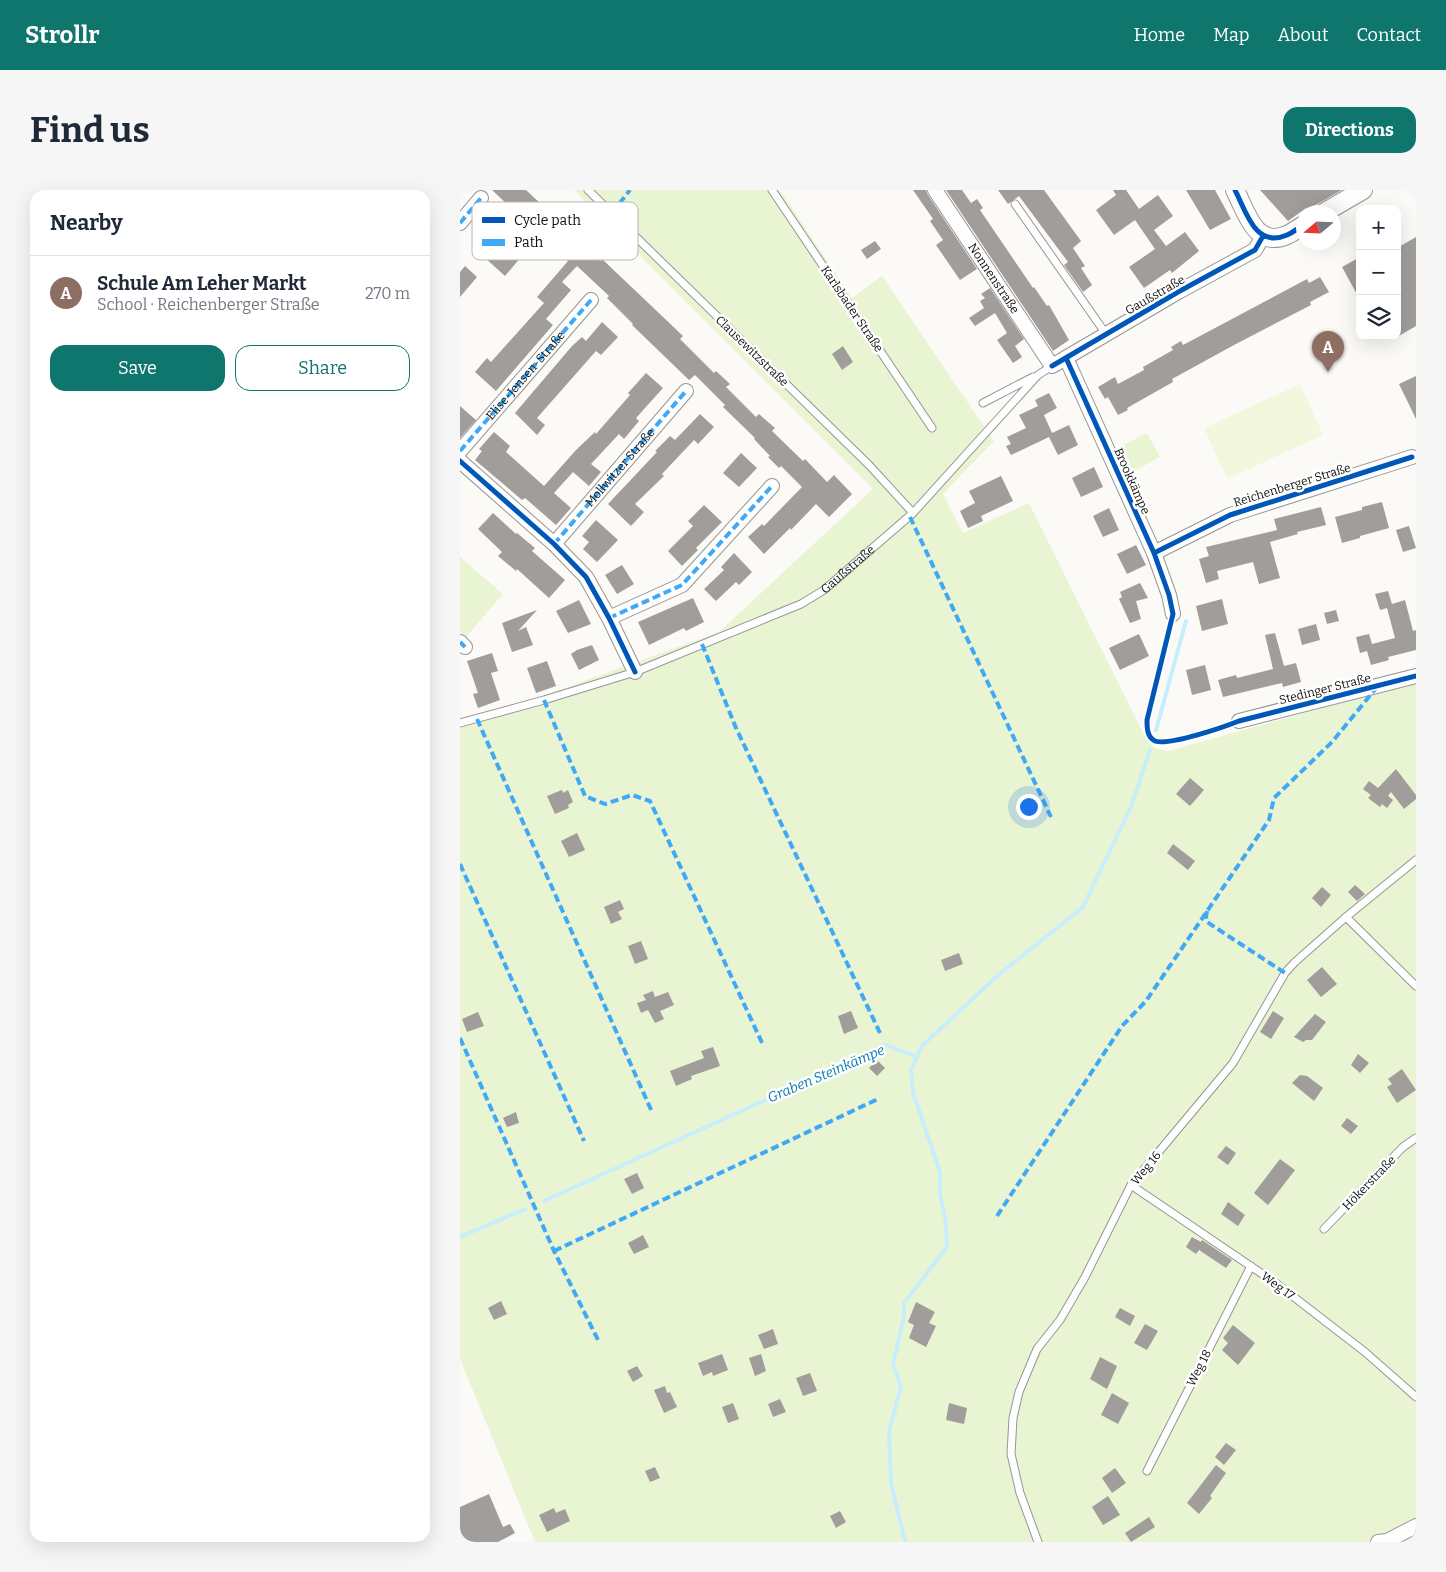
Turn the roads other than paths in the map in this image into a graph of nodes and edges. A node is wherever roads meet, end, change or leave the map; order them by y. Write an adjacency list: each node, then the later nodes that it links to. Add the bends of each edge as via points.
1 (588, 190): 8 (lane, Clausewitzstraße)
2 (772, 190): 23 (lane, Karlsbader Straße)
3 (935, 190): 19 (street, Nonnenstraße)
4 (1235, 190): 14 (street, via 1254,228)
5 (1363, 190): 10 (street)
6 (482, 198): 7 (street)
7 (478, 202)
8 (600, 202)
9 (1015, 204): 17 (lane)
10 (1337, 205)
11 (472, 209): 12 (street)
12 (460, 223)
13 (1296, 230): 14 (street, via 1286,236)
14 (1263, 236): 17 (street, Gaußstraße, via 1255,250)
15 (638, 239): 28 (lane, Clausewitzstraße, via 869,465)
16 (591, 300): 24 (street, Elise-Jensen-Straße)
17 (1106, 334): 18 (street, Gaußstraße)
18 (1066, 358): 19 (street, Gaußstraße); 30 (street, Brookkämpe)
19 (1052, 366): 20 (lane, Gaußstraße)
20 (1038, 375): 22 (lane); 28 (lane, Gaußstraße)
21 (686, 391): 29 (street, Mollwitzer Straße)
22 (983, 403)
23 (932, 428)
24 (460, 451)
25 (1412, 457): 30 (street, Reichenberger Straße, via 1230,515)
26 (460, 461): 29 (street)
27 (772, 486): 32 (street, via 682,585)
28 (914, 514): 33 (lane, Gaußstraße, via 824,590 801,604)
29 (554, 544): 32 (street, via 586,577)
30 (1154, 553): 31 (street, Brookkämpe)
31 (1173, 614)
32 (609, 618): 33 (street)
33 (635, 672): 36 (lane, Gaußstraße)
34 (1416, 676): 35 (street, Stedinger Straße)
35 (1239, 722)
36 (460, 723)
37 (1416, 860): 38 (lane, Weg 16)
38 (1346, 917): 39 (lane); 41 (lane, Weg 16, via 1285,973 1233,1063)
39 (1416, 986)
40 (1416, 1138): 42 (lane, Hökerstraße, via 1403,1147)
41 (1131, 1185): 43 (lane, Weg 17); 47 (lane, Weg 16, via 1085,1277 1060,1320 1037,1349 1019,1392 1013,1418 1011,1454 1020,1493)
42 (1324, 1229)
43 (1251, 1266): 44 (lane, Weg 17, via 1365,1352); 45 (lane, Weg 18)
44 (1416, 1398)
45 (1147, 1471)
46 (1416, 1526): 48 (street)
47 (1038, 1542)
48 (1378, 1542)

